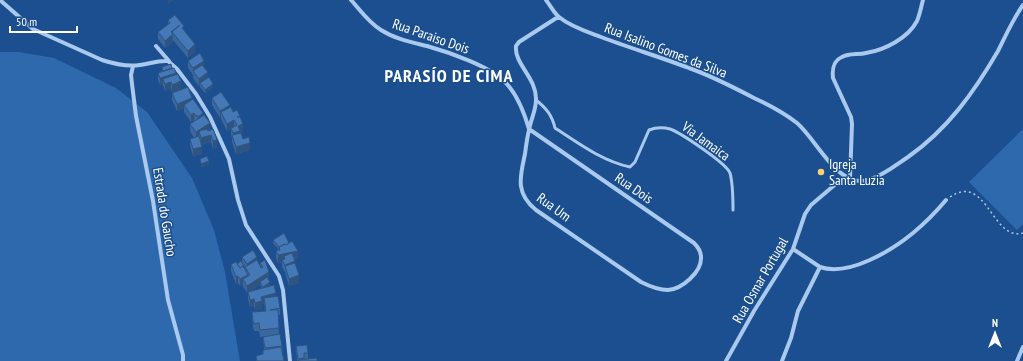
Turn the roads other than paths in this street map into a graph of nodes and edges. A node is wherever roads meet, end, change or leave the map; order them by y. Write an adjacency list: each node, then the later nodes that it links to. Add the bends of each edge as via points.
1 (0, 0): 9 (street, via 42,34 102,60)
2 (351, 0): 11 (street, Rua Paraiso Dois, via 370,22 382,31 460,57 501,78 516,96)
3 (546, 0): 6 (street, Rua Isalino Gomes da Silva)
4 (923, 0): 13 (street, via 917,21 902,37 876,51 841,57 834,63 835,85 848,109 852,124)
5 (1023, 4): 13 (street, via 986,72 963,105 937,135 879,176 866,181)
6 (558, 17): 10 (street, Rua Um, via 516,46 516,54 534,86); 12 (street, Rua Isalino Gomes da Silva, via 589,33 690,68 757,99 797,123)
7 (156, 46): 8 (street)
8 (170, 61): 9 (street, via 159,60); 21 (street, via 210,117 229,159 246,225 279,276)
9 (134, 66): 20 (street, Estrada do Gaucho, via 131,75 136,116 153,201 168,300)
10 (536, 100): 11 (street, Rua Um); 15 (lane, Via Jamaica, via 546,108 555,128 597,155 630,167 635,162 649,130 658,127 680,133 716,159 729,172)
11 (529, 129): 18 (street, Rua Dois, via 694,243 700,252 701,260); 18 (street, Rua Um, via 519,179 523,193 531,205 647,285 663,290 672,289)
12 (844, 177): 13 (street); 16 (street, Rua Osmar Portugal, via 811,204)
13 (850, 179)
14 (946, 200): 17 (street, via 914,233 887,251 845,268 832,270)
15 (733, 210)
16 (793, 249): 17 (street); 22 (street, Rua Osmar Portugal)
17 (820, 267): 23 (street, via 798,311)
18 (692, 278)
19 (1023, 347): 24 (street)
20 (183, 361)
21 (290, 361)
22 (726, 361)
23 (782, 361)
24 (1017, 361)

